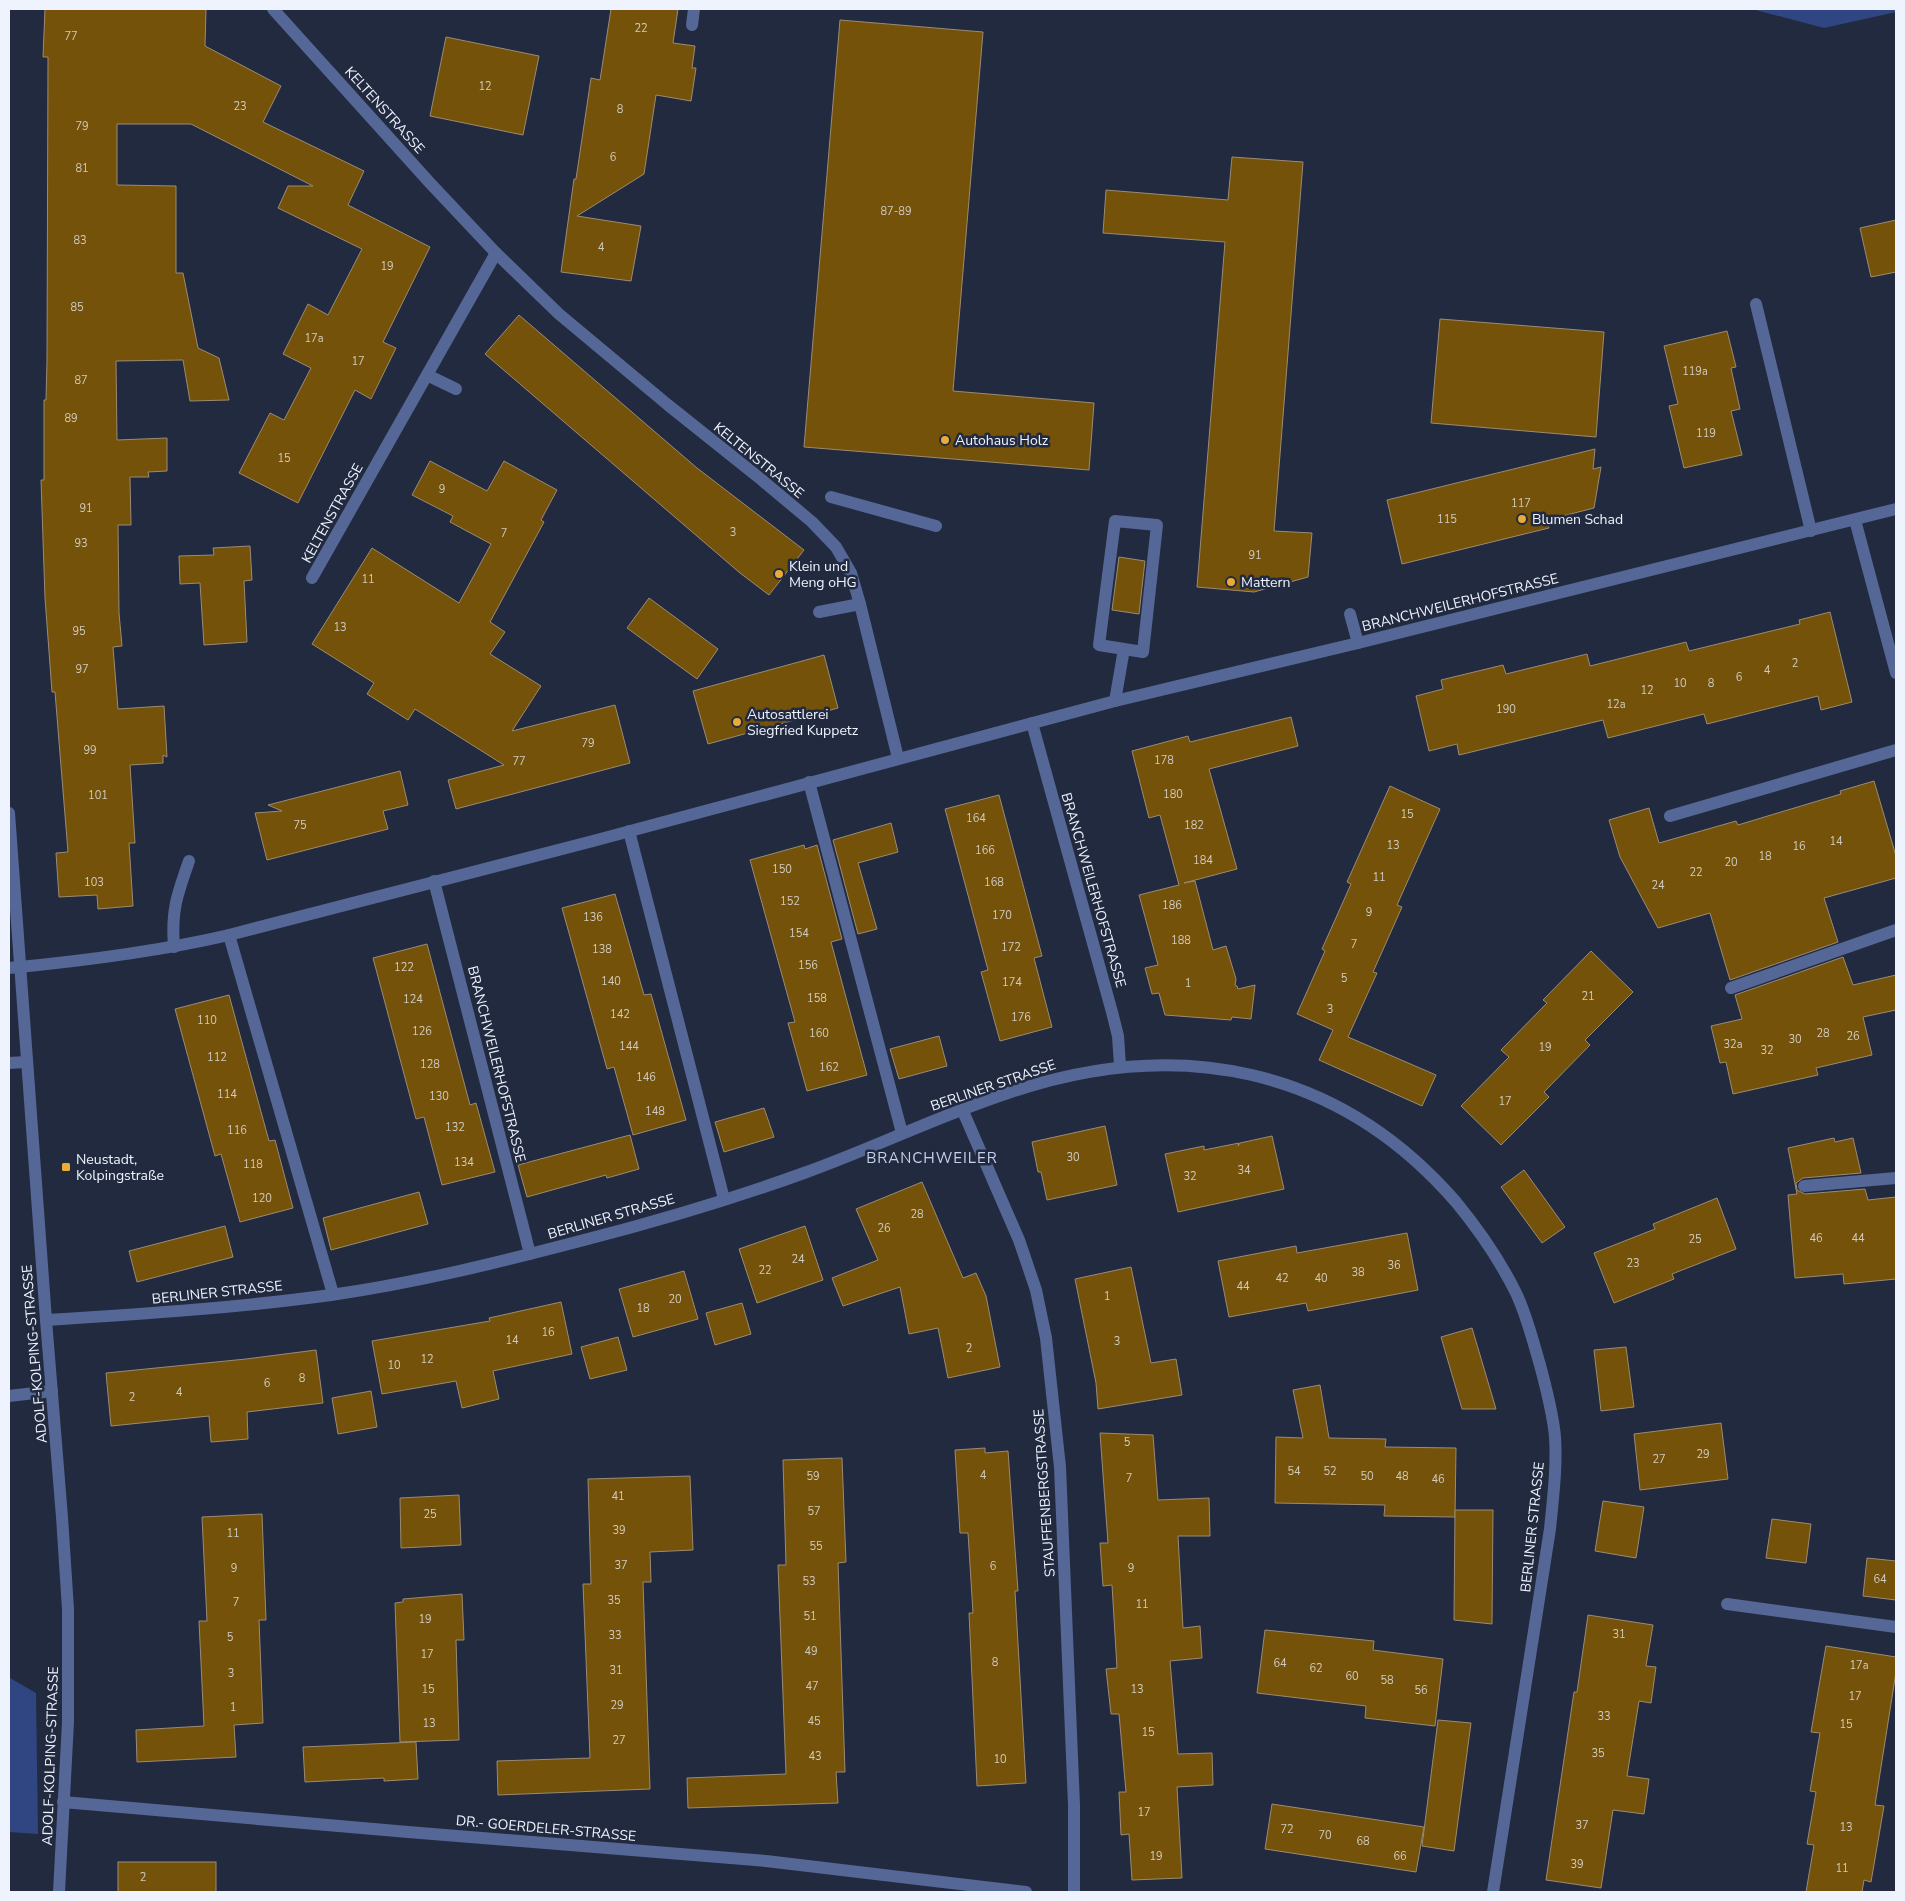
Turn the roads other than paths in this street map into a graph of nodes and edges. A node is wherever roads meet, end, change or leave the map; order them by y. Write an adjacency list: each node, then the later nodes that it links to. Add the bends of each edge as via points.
1 (273, 9): 4 (street, KELTENSTRASSE)
2 (694, 9): 3 (street)
3 (692, 25)
4 (496, 253): 6 (street, KELTENSTRASSE); 14 (street, KELTENSTRASSE, via 559,314 812,522 836,547 851,573)
5 (1756, 304): 12 (street)
6 (427, 375): 7 (street); 13 (street, KELTENSTRASSE)
7 (456, 389)
8 (831, 497): 11 (street)
9 (1896, 509): 10 (street, BRANCHWEILERHOFSTRASSE)
10 (1855, 520): 12 (street, BRANCHWEILERHOFSTRASSE); 19 (street)
11 (936, 526)
12 (1811, 531): 17 (street, BRANCHWEILERHOFSTRASSE)
13 (312, 578)
14 (860, 604): 15 (street); 23 (street, KELTENSTRASSE)
15 (819, 612)
16 (1350, 614): 17 (street)
17 (1358, 643): 20 (street, BRANCHWEILERHOFSTRASSE)
18 (1124, 649): 18 (street, via 1099,645 1115,521 1157,526 1143,652); 20 (street)
19 (1896, 673)
20 (1115, 701): 21 (street, BRANCHWEILERHOFSTRASSE)
21 (1032, 723): 23 (street, BRANCHWEILERHOFSTRASSE); 37 (street, BRANCHWEILERHOFSTRASSE, via 1112,1012)
22 (1896, 750): 26 (street)
23 (898, 758): 24 (street, BRANCHWEILERHOFSTRASSE)
24 (809, 782): 27 (street, BRANCHWEILERHOFSTRASSE); 39 (street)
25 (9, 813): 33 (street, ADOLF-KOLPING-STRASSE)
26 (1670, 816)
27 (629, 831): 29 (street, BRANCHWEILERHOFSTRASSE); 42 (street)
28 (188, 861): 32 (street, via 176,898)
29 (434, 881): 31 (street, BRANCHWEILERHOFSTRASSE); 43 (street, BRANCHWEILERHOFSTRASSE)
30 (1896, 930): 34 (street)
31 (228, 935): 32 (street, BRANCHWEILERHOFSTRASSE); 44 (street)
32 (174, 948): 33 (street, BRANCHWEILERHOFSTRASSE)
33 (15, 967): 35 (street, ADOLF-KOLPING-STRASSE)
34 (1731, 988)
35 (26, 1062): 36 (street); 45 (street, ADOLF-KOLPING-STRASSE)
36 (9, 1063)
37 (1120, 1066): 38 (street, BERLINER STRASSE, via 1069,1075); 54 (street, BERLINER STRASSE, via 1221,1068 1300,1090 1340,1107 1380,1132 1440,1185 1466,1214 1495,1255 1517,1296 1545,1385 1554,1432 1556,1476 1549,1539)
38 (962, 1108): 39 (street, BERLINER STRASSE); 53 (street, STAUFFENBERGSTRASSE, via 1019,1240 1036,1290 1046,1338 1060,1467 1074,1805)
39 (902, 1133): 42 (street, BERLINER STRASSE, via 805,1172)
40 (1896, 1178): 41 (street)
41 (1804, 1186)
42 (724, 1199): 43 (street, BERLINER STRASSE)
43 (530, 1254): 44 (street, BERLINER STRASSE, via 430,1277)
44 (333, 1294): 45 (street, BERLINER STRASSE, via 190,1311)
45 (46, 1320): 46 (street, ADOLF-KOLPING-STRASSE)
46 (52, 1391): 47 (street); 50 (street, ADOLF-KOLPING-STRASSE, via 68,1609)
47 (9, 1396)
48 (1727, 1604): 49 (street)
49 (1896, 1627)
50 (64, 1802): 51 (street, ADOLF-KOLPING-STRASSE); 52 (street, DR.- GOERDELER-STRASSE, via 766,1861)
51 (59, 1892)
52 (1026, 1892)
53 (1074, 1892)
54 (1493, 1892)

